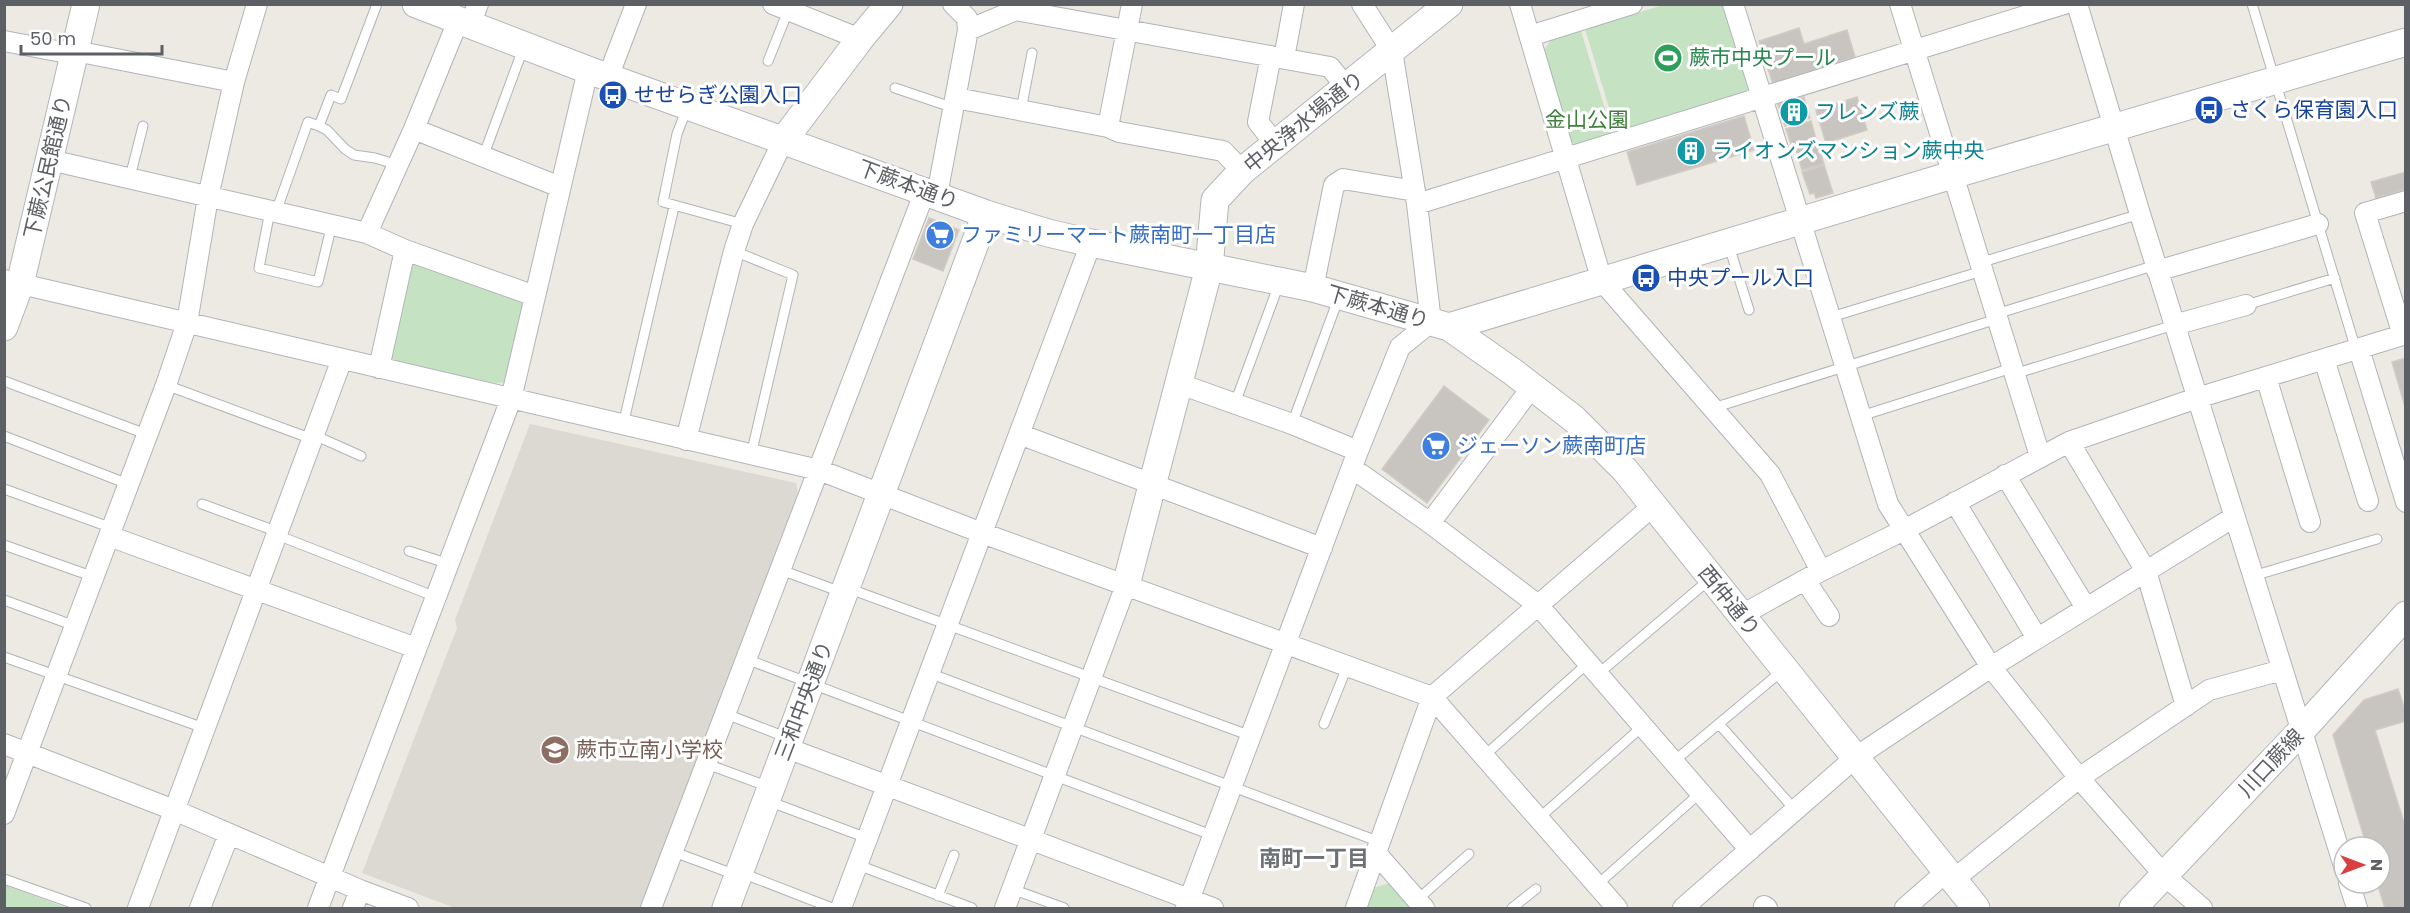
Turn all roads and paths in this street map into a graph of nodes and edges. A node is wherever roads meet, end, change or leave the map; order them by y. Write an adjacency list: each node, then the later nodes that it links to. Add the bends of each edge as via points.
1 (86, 4): 29 (street, 下蕨公民館通り)
2 (257, 4): 36 (street)
3 (377, 4): 44 (lane, via 341,99 331,95)
4 (416, 4): 20 (street, 下蕨本通り)
5 (636, 4): 34 (street)
6 (890, 4): 24 (street)
7 (953, 4): 22 (street, via 967,18)
8 (1132, 4): 21 (street)
9 (1294, 4): 32 (street)
10 (1362, 4): 30 (street)
11 (1449, 4): 30 (street, 中央浄水場通り)
12 (1520, 4): 23 (street)
13 (1632, 4): 23 (street)
14 (1733, 4): 39 (street)
15 (1900, 4): 28 (street)
16 (2064, 4): 28 (street)
17 (2078, 4): 46 (street)
18 (2252, 4): 35 (lane)
19 (778, 6): 24 (street); 33 (lane)
20 (468, 17): 27 (street, 下蕨本通り); 47 (street)
21 (1127, 29): 22 (street, via 1016,10); 32 (street); 45 (street)
22 (968, 30): 40 (street)
23 (1530, 36): 51 (street)
24 (860, 39): 48 (street)
25 (4, 41): 29 (street)
26 (2406, 42): 35 (street)
27 (524, 46): 34 (street, 下蕨本通り); 50 (lane)
28 (1914, 50): 39 (street); 55 (street)
29 (75, 51): 36 (street); 52 (street, 下蕨公民館通り)
30 (1392, 51): 38 (street, 中央浄水場通り); 60 (street)
31 (1032, 53): 42 (lane)
32 (1277, 57): 38 (street, via 1330,67); 49 (street, via 1258,122)
33 (768, 61)
34 (598, 74): 41 (street, 下蕨本通り); 57 (street)
35 (2275, 81): 46 (street); 69 (lane)
36 (234, 82): 59 (street)
37 (895, 88): 40 (lane)
38 (1347, 88): 49 (street, 中央浄水場通り)
39 (1762, 98): 51 (street); 66 (street)
40 (955, 103): 42 (street); 58 (street)
41 (688, 106): 48 (street, 下蕨本通り); 62 (lane, via 677,134 663,202)
42 (1021, 111): 45 (street)
43 (143, 126): 56 (lane)
44 (319, 126): 53 (lane, via 354,155); 63 (lane, via 308,122)
45 (1108, 127): 54 (street, via 1223,151)
46 (2116, 128): 55 (street); 65 (street)
47 (414, 129): 50 (street); 53 (street)
48 (783, 141): 58 (street, 下蕨本通り); 68 (street)
49 (1276, 145): 54 (street, 中央浄水場通り)
50 (483, 157): 57 (street)
51 (1566, 158): 60 (street); 79 (street)
52 (50, 160): 56 (street); 80 (street, 下蕨公民館通り)
53 (398, 165): 70 (street)
54 (1242, 171): 76 (street, 中央浄水場通り, via 1215,200)
55 (1952, 175): 66 (street); 75 (street)
56 (130, 177): 59 (street)
57 (560, 187): 83 (street)
58 (931, 193): 64 (street, 下蕨本通り); 122 (street)
59 (208, 197): 63 (street); 89 (street)
60 (1416, 197): 82 (street, via 1343,179 1334,185); 90 (street)
61 (2406, 201): 93 (street, via 2365,213)
62 (674, 207): 68 (lane); 111 (lane)
63 (273, 212): 67 (street); 67 (lane, via 259,268 318,282)
64 (986, 214): 71 (street, 下蕨本通り); 127 (street, 三和中央通り)
65 (2140, 214): 75 (lane); 77 (street)
66 (1800, 221): 72 (street); 87 (street)
67 (332, 224): 70 (street)
68 (743, 224): 74 (street)
69 (2318, 224): 77 (street); 78 (lane)
70 (367, 233): 73 (street)
71 (1091, 243): 76 (street, 下蕨本通り); 113 (street)
72 (1729, 243): 79 (street); 86 (lane)
73 (405, 250): 83 (street); 98 (street)
74 (734, 251): 116 (street); 118 (lane, via 793,275)
75 (1981, 267): 87 (lane); 88 (street)
76 (1209, 268): 81 (street, 下蕨本通り); 102 (street, 中央浄水場通り)
77 (2157, 268): 88 (lane); 91 (street)
78 (2335, 278): 85 (lane); 94 (lane)
79 (1602, 281): 90 (street); 108 (street)
80 (12, 282): 89 (street); 92 (street, 下蕨公民館通り)
81 (1280, 282): 82 (street, 下蕨本通り); 107 (lane)
82 (1313, 288): 84 (street, 下蕨本通り)
83 (535, 296): 106 (street)
84 (1339, 296): 90 (street, 下蕨本通り); 110 (lane)
85 (2246, 305): 91 (street)
86 (1749, 310)
87 (1831, 317): 97 (street)
88 (1996, 317): 97 (lane); 99 (street)
89 (187, 322): 95 (street); 103 (street)
90 (1440, 325): 104 (street, 西仲通り); 121 (street, via 1400,347)
91 (2174, 325): 99 (lane); 105 (street)
92 (4, 327)
93 (2404, 335): 94 (street)
94 (2358, 349): 96 (street); 130 (street)
95 (342, 359): 98 (street); 115 (street)
96 (2324, 359): 100 (street); 128 (street)
97 (1846, 366): 108 (lane); 109 (street)
98 (379, 368): 106 (street)
99 (2013, 371): 109 (lane); 120 (street)
100 (2266, 377): 105 (street); 134 (street)
101 (4, 381): 112 (lane)
102 (1180, 384): 107 (street); 125 (street, 中央浄水場通り)
103 (166, 385): 112 (street); 115 (lane)
104 (1532, 387): 132 (street, 西仲通り, via 1625,470); 135 (street)
105 (2197, 398): 117 (street); 133 (street)
106 (510, 399): 111 (street); 144 (street)
107 (1235, 403): 110 (street)
108 (1713, 408): 147 (street, via 1770,474)
109 (1861, 416): 136 (street, via 1888,504)
110 (1292, 424): 121 (street)
111 (622, 425): 116 (street)
112 (146, 434): 124 (street)
113 (1019, 434): 125 (street); 139 (street)
114 (4, 436): 124 (lane)
115 (313, 437): 119 (lane); 138 (street)
116 (686, 440): 118 (street)
117 (2069, 442): 120 (street); 146 (street)
118 (751, 455): 122 (street)
119 (361, 456)
120 (2040, 456): 123 (street)
121 (1355, 459): 135 (street); 142 (street)
122 (819, 470): 127 (street); 145 (street)
123 (2005, 475): 129 (street); 157 (street)
124 (128, 484): 137 (street)
125 (1153, 485): 142 (street); 151 (street, 中央浄水場通り)
126 (4, 489): 137 (lane)
127 (882, 494): 139 (street); 153 (street, 三和中央通り)
128 (2368, 501)
129 (1954, 502): 136 (street); 163 (street)
130 (2406, 502)
131 (202, 504): 138 (lane)
132 (1653, 506): 150 (street, 西仲通り); 156 (street)
133 (2234, 517): 146 (street); 148 (street)
134 (2310, 522)
135 (1430, 523): 156 (street)
136 (1904, 530): 147 (street); 169 (street)
137 (111, 532): 149 (street); 152 (street)
138 (278, 533): 152 (street); 154 (lane)
139 (982, 533): 151 (street); 162 (street)
140 (2377, 539): 148 (lane)
141 (4, 545): 149 (lane)
142 (1322, 548): 164 (street)
143 (408, 551): 144 (lane)
144 (448, 564): 154 (street)
145 (781, 570): 153 (lane); 167 (street)
146 (2146, 571): 157 (street); 178 (street)
147 (1813, 575): 159 (street); 160 (street)
148 (2252, 576): 172 (street)
149 (94, 577): 161 (street)
150 (1710, 578): 159 (street, 西仲通り); 170 (lane)
151 (1126, 585): 164 (street); 175 (street)
152 (256, 588): 165 (street); 185 (street)
153 (846, 591): 162 (lane); 176 (street, 三和中央通り)
154 (436, 597): 165 (street)
155 (4, 600): 161 (lane)
156 (1538, 606): 170 (street); 177 (street)
157 (2086, 608): 163 (street)
158 (2406, 615): 186 (street, 川口蕨線)
159 (1740, 616): 171 (street, 西仲通り)
160 (1829, 616)
161 (75, 626): 174 (street)
162 (947, 626): 173 (street); 175 (lane)
163 (2037, 638): 169 (street)
164 (1286, 645): 168 (street); 187 (street)
165 (416, 648): 219 (street)
166 (4, 657): 174 (lane)
167 (747, 659): 176 (lane); 179 (street)
168 (1347, 667): 177 (street); 181 (lane)
169 (1991, 667): 192 (street); 196 (street)
170 (1593, 669): 183 (street); 191 (lane)
171 (1784, 669): 182 (lane); 192 (street, 西仲通り)
172 (2282, 670): 178 (street, via 2209,690); 186 (street)
173 (929, 673): 180 (street); 184 (lane)
174 (57, 676): 185 (lane); 190 (street)
175 (1091, 679): 184 (street); 187 (lane)
176 (811, 684): 180 (lane); 188 (street, 三和中央通り)
177 (1432, 697): 191 (street); 210 (street)
178 (2186, 706): 196 (street)
179 (726, 714): 188 (lane); 194 (street)
180 (911, 722): 195 (lane); 197 (street)
181 (1324, 724)
182 (1719, 724): 193 (lane); 202 (lane)
183 (1643, 726): 193 (street); 204 (lane)
184 (1073, 727): 195 (street); 198 (lane)
185 (204, 728): 201 (street)
186 (2301, 731): 206 (street); 218 (street, 川口蕨線)
187 (1251, 736): 198 (street)
188 (788, 743): 197 (street); 200 (street, 三和中央通り)
189 (4, 744): 190 (street)
190 (28, 753): 201 (street); 203 (street)
191 (1484, 756): 204 (street)
192 (1856, 757): 202 (street); 217 (street, 西仲通り)
193 (1673, 762): 199 (street)
194 (707, 764): 200 (lane); 212 (street)
195 (1054, 777): 207 (lane); 209 (street)
196 (2079, 778): 217 (street); 218 (street)
197 (887, 785): 208 (street); 209 (street)
198 (1233, 788): 207 (street); 210 (lane)
199 (1700, 793): 211 (street); 221 (lane)
200 (769, 795): 208 (lane); 216 (street, 三和中央通り)
201 (174, 810): 205 (street); 230 (street)
202 (1795, 810): 211 (street)
203 (4, 814)
204 (1538, 819): 221 (street)
205 (229, 834): 219 (street); 231 (street)
206 (2334, 835)
207 (1214, 836): 226 (street)
208 (867, 838): 215 (street)
209 (1031, 839): 222 (street); 226 (street)
210 (1378, 848): 227 (street); 241 (street)
211 (1750, 850): 244 (street)
212 (674, 852): 216 (lane); 228 (street)
213 (1469, 854): 227 (lane)
214 (954, 855): 224 (lane)
215 (858, 865): 224 (lane); 236 (street)
216 (739, 874): 234 (street, 三和中央通り); 235 (lane)
217 (1949, 876): 245 (street); 246 (street, 西仲通り)
218 (2165, 876): 247 (street, 川口蕨線); 248 (street)
219 (330, 878): 225 (street); 232 (street)
220 (4, 879): 229 (lane)
221 (1596, 885): 243 (street)
222 (1012, 889): 238 (street); 239 (lane)
223 (1536, 889): 242 (lane)
224 (938, 896): 237 (lane)
225 (356, 899): 233 (street)
226 (1188, 904): 240 (street)
227 (1420, 904)
228 (655, 906)
229 (86, 909)
230 (138, 909)
231 (200, 909)
232 (318, 909)
233 (408, 909)
234 (726, 909)
235 (832, 909)
236 (841, 909)
237 (972, 909)
238 (1005, 909)
239 (1064, 909)
240 (1213, 909)
241 (1356, 909)
242 (1512, 909)
243 (1617, 909)
244 (1683, 909)
245 (1905, 909)
246 (1976, 909)
247 (2133, 909)
248 (2202, 909)

